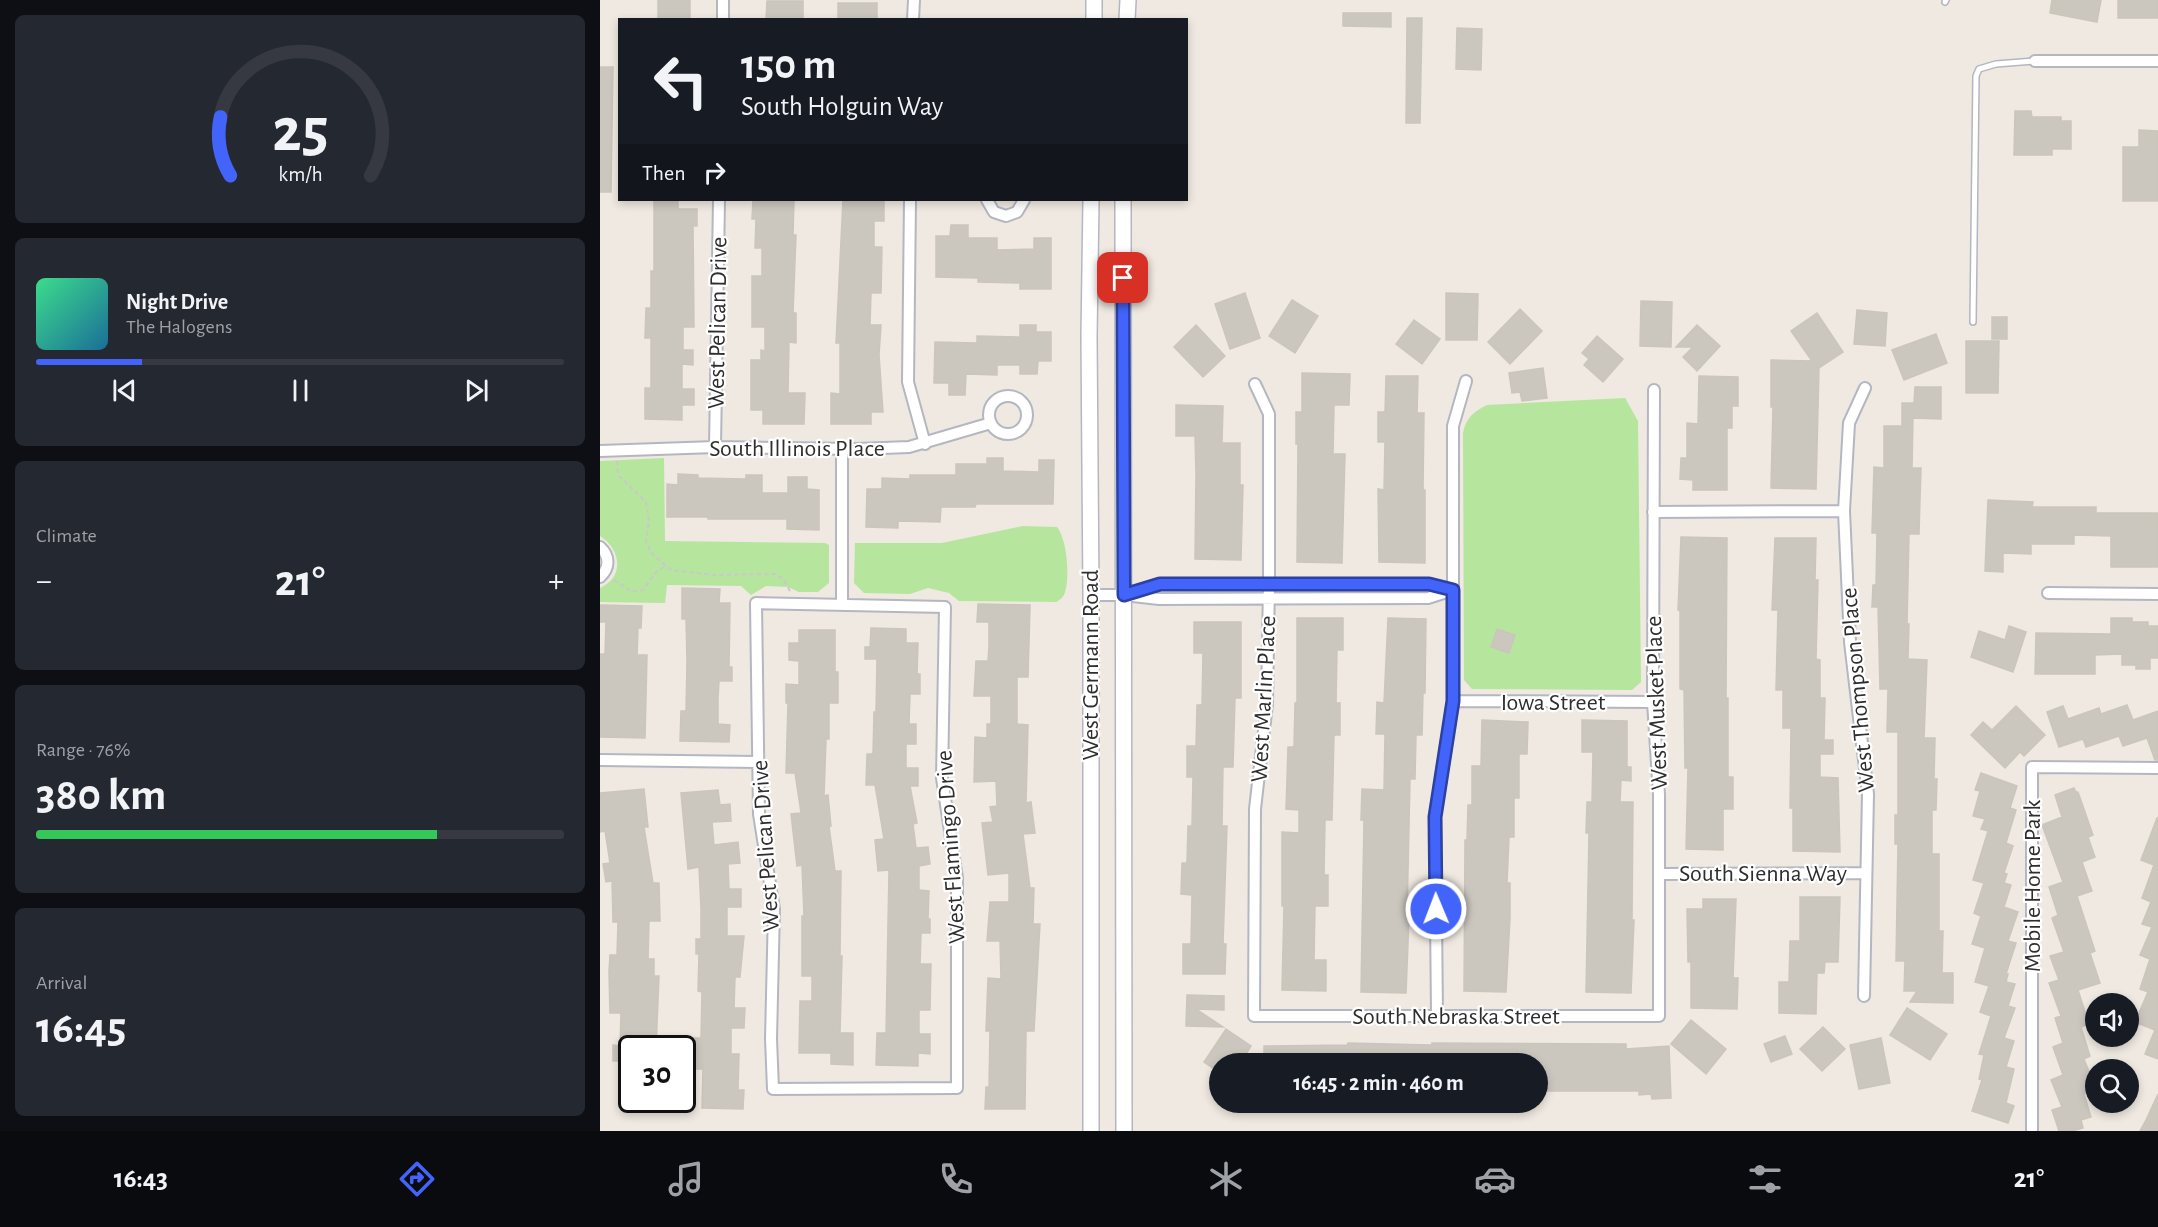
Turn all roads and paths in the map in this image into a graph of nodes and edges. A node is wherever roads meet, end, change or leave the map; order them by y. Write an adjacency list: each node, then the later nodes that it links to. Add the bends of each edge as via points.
1 (723, 0): 5 (street)
2 (914, 0): 6 (street)
3 (1094, 0): 7 (main road)
4 (1128, 0): 8 (main road)
5 (723, 18)
6 (913, 18)
7 (1094, 18)
8 (1127, 18)
9 (2035, 61): 10 (street); 17 (lane, via 1996,64 1979,69 1976,76)
10 (2158, 62)
11 (719, 201): 24 (street, West Pelican Drive)
12 (910, 201): 23 (street, via 908,382)
13 (988, 201): 14 (street, via 994,213 1006,216 1017,212)
14 (1023, 201)
15 (1091, 201): 37 (main road, West Germann Road)
16 (1123, 201): 38 (main road, West Germann Road)
17 (1973, 322)
18 (1466, 381): 34 (street, via 1453,426)
19 (1256, 384): 33 (street, West Marlin Place, via 1269,414)
20 (1865, 388): 28 (street, West Thompson Place, via 1849,423)
21 (1654, 390): 29 (street, West Musket Place)
22 (991, 423): 23 (street, South Illinois Place)
23 (925, 444): 26 (street, South Illinois Place)
24 (715, 447): 25 (street, South Illinois Place); 26 (street, South Illinois Place)
25 (616, 449): 27 (street, South Illinois Place); 31 (path, via 618,475 646,501 646,541 652,554)
26 (842, 449): 41 (street)
27 (600, 451)
28 (1844, 511): 29 (street); 47 (street, West Thompson Place, via 1850,642 1868,794)
29 (1653, 512): 43 (street, West Musket Place)
30 (600, 547): 32 (street, via 608,562)
31 (666, 565): 32 (path, via 643,590 632,592); 40 (path, via 671,570 714,574 776,574 790,590)
32 (602, 576)
33 (1269, 583): 34 (street, via 1429,584); 38 (street, via 1160,584); 39 (street, West Marlin Place)
34 (1453, 590): 39 (street, via 1428,598); 42 (street)
35 (2048, 593): 36 (street)
36 (2158, 594)
37 (1091, 595): 38 (street); 54 (main road, West Germann Road)
38 (1124, 595): 39 (street, via 1159,599); 55 (main road, West Germann Road)
39 (1268, 598): 51 (street, West Marlin Place, via 1267,704 1255,809)
40 (793, 605): 41 (street); 45 (street, West Pelican Drive, via 756,603)
41 (842, 605): 53 (street, West Flamingo Drive, via 945,607 942,778 957,878 957,1088)
42 (1453, 701): 43 (street, Iowa Street); 50 (street, via 1435,817)
43 (1653, 702): 48 (street, West Musket Place)
44 (600, 760): 45 (street)
45 (758, 762): 53 (street, West Pelican Drive, via 759,814 774,909)
46 (2158, 768): 56 (street, Mobile Home Park, via 2032,767)
47 (1866, 873): 48 (street, South Sienna Way); 49 (street, West Thompson Place)
48 (1660, 874): 52 (street, West Musket Place)
49 (1864, 996)
50 (1437, 1015): 51 (street, South Nebraska Street); 52 (street, South Nebraska Street)
51 (1254, 1016)
52 (1659, 1016)
53 (773, 1089)
54 (1091, 1131)
55 (1124, 1131)
56 (2032, 1131)

